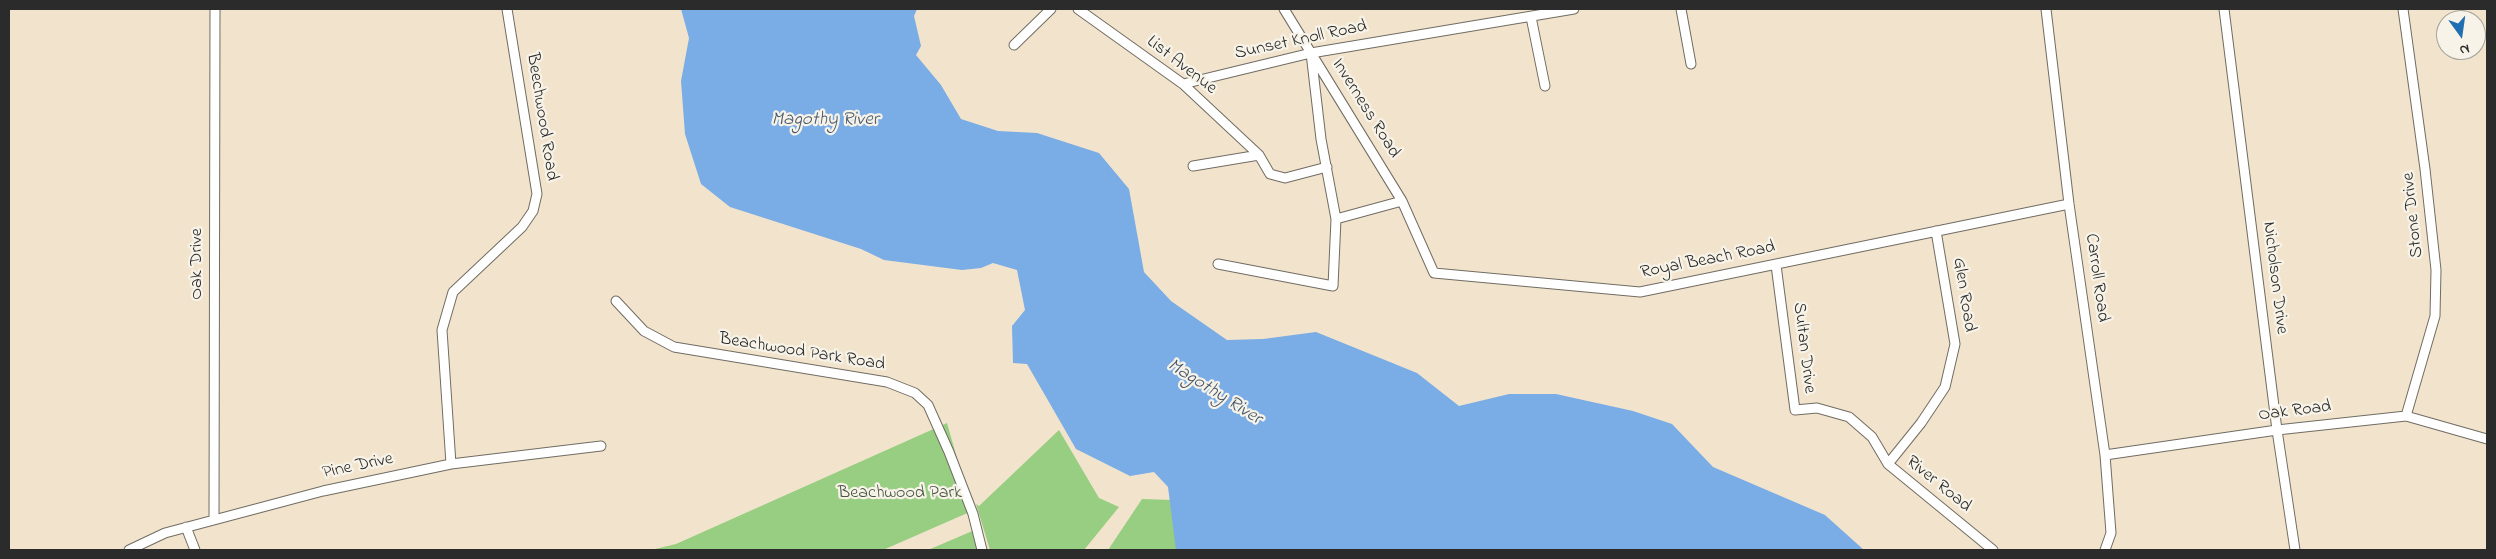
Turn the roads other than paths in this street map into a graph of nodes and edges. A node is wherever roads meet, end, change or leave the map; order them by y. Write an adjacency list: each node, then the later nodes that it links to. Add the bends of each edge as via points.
1 (215, 9): 35 (street, Oak Drive)
2 (507, 9): 33 (street, Beechwood Road, via 537,194 533,212 522,227 453,292 442,330)
3 (1051, 9): 12 (street)
4 (1078, 9): 15 (street, List Avenue)
5 (1284, 9): 13 (street, Inverness Road)
6 (1574, 9): 11 (street, Sunset Knoll Road)
7 (1681, 9): 14 (street)
8 (2046, 9): 21 (street, Carroll Road)
9 (2224, 9): 28 (street, Nicholson Drive)
10 (2403, 9): 27 (street, Stone Drive, via 2436,270 2435,316)
11 (1531, 17): 13 (street, Sunset Knoll Road); 16 (street)
12 (1014, 45)
13 (1310, 53): 15 (street, Sunset Knoll Road); 19 (street); 20 (street, Inverness Road)
14 (1691, 64)
15 (1183, 84): 17 (street, List Avenue)
16 (1545, 86)
17 (1259, 155): 18 (street); 19 (street, List Avenue, via 1276,178)
18 (1194, 166)
19 (1326, 167): 22 (street)
20 (1402, 201): 22 (street); 25 (street, Royal Beach Road, via 1434,272 1640,292)
21 (2069, 204): 23 (street, Royal Beach Road); 32 (street, Carroll Road)
22 (1336, 219): 24 (street, via 1333,286)
23 (1936, 231): 25 (street, Royal Beach Road); 34 (street, Glen Road, via 1955,344 1945,387)
24 (1218, 264)
25 (1776, 265): 29 (street, Sultan Drive, via 1795,410 1817,408 1849,417)
26 (616, 301): 39 (street, Beachwood Park Road, via 644,331 674,347 887,382 915,393 928,405 949,452 973,514)
27 (2406, 416): 28 (street, Oak Road); 30 (street, Oak Road)
28 (2277, 430): 32 (street, Oak Road); 42 (street, Nicholson Drive)
29 (1872, 437): 34 (street, River Road)
30 (2487, 438)
31 (601, 446): 33 (street, Pine Drive)
32 (2105, 455): 41 (street, Carroll Road, via 2111,533)
33 (451, 464): 35 (street, Pine Drive, via 323,491)
34 (1888, 464): 40 (street, River Road)
35 (214, 519): 36 (street, Pine Drive)
36 (186, 527): 37 (street, Pine Drive, via 166,532); 38 (street)
37 (129, 550)
38 (195, 550)
39 (982, 550)
40 (1993, 550)
41 (2105, 550)
42 (2294, 550)

